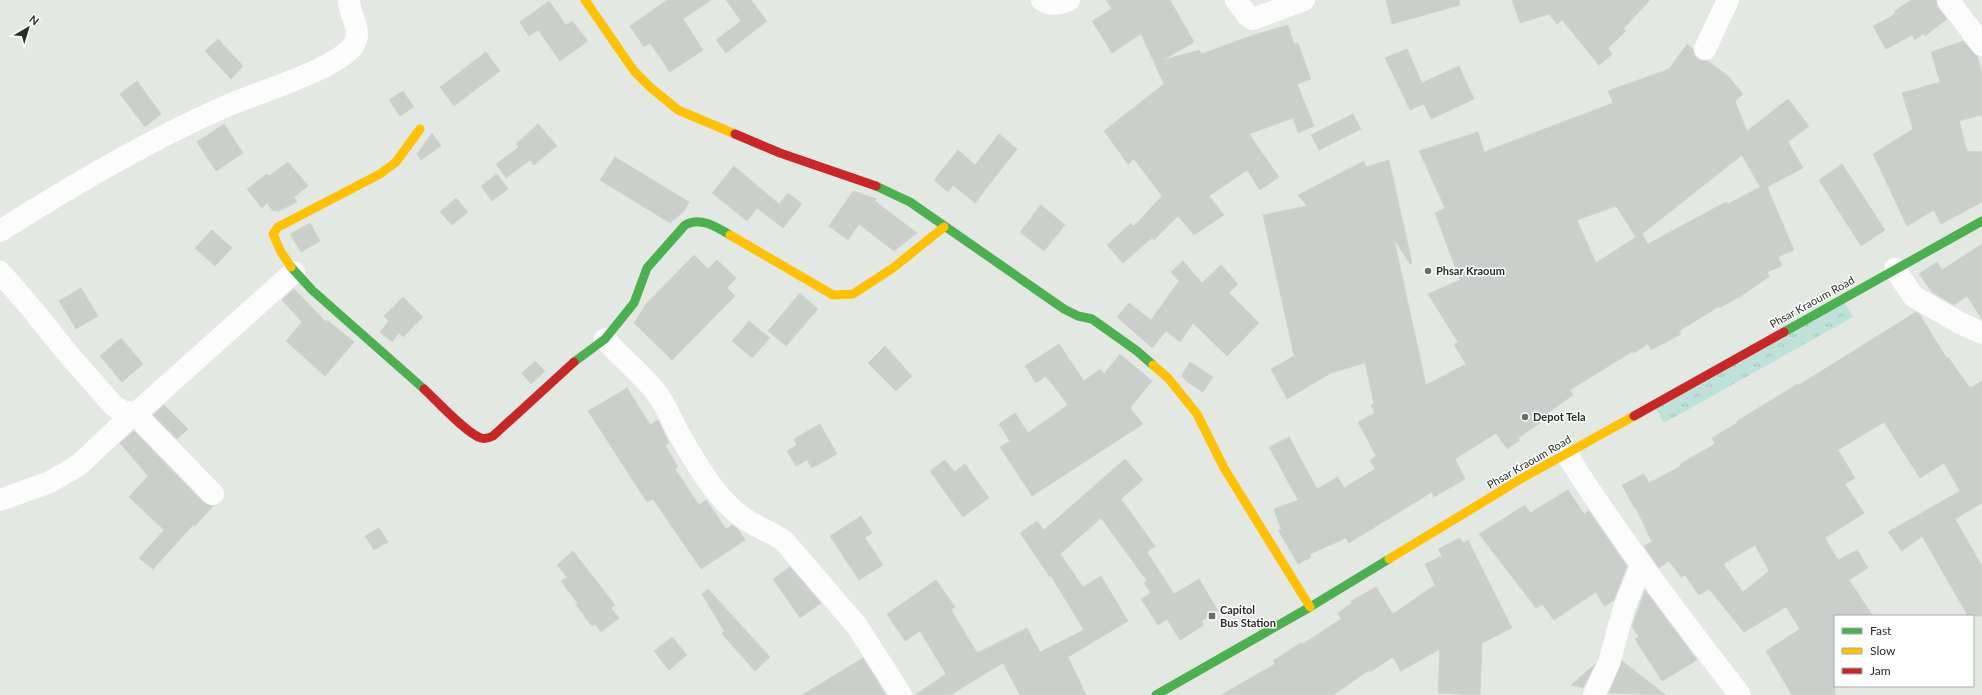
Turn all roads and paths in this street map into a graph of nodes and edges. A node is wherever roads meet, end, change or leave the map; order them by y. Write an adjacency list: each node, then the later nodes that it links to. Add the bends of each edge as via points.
1 (349, 0): 14 (street, via 358,35 354,44 331,63 222,108 122,158)
2 (585, 0): 13 (street, via 634,71 678,110 780,153 893,192)
3 (1042, 0): 4 (street, via 1060,4)
4 (1069, 0)
5 (1236, 0): 6 (street, via 1253,19)
6 (1304, 0)
7 (1728, 0): 10 (street)
8 (1948, 0): 9 (street)
9 (1982, 46)
10 (1706, 49)
11 (420, 129): 17 (street, via 396,162 380,174 278,227 274,238)
12 (1982, 221): 15 (street, Phsar Kraoum Road)
13 (944, 227): 19 (street, via 893,268 853,294 839,295 824,291 717,227 699,221 690,222 647,268 634,303); 25 (street, via 1064,309 1092,319 1137,351 1168,378 1197,414 1224,468)
14 (0, 231)
15 (1895, 269): 18 (street, via 1913,296); 21 (street, Phsar Kraoum Road)
16 (0, 272): 20 (street, via 114,406 124,412)
17 (294, 272): 19 (street, via 466,428 483,439 493,436 587,350); 20 (street)
18 (1982, 333)
19 (605, 338): 26 (street, via 655,390 682,440 721,496 743,518 784,541 857,626)
20 (134, 413): 22 (street); 23 (street, via 80,465 50,482)
21 (1567, 455): 24 (street); 25 (street, Phsar Kraoum Road, via 1519,480)
22 (213, 494)
23 (0, 500)
24 (1641, 566): 28 (street, via 1624,608 1609,663); 29 (street)
25 (1310, 607): 27 (street, Phsar Kraoum Road)
26 (901, 695)
27 (1156, 695)
28 (1594, 695)
29 (1740, 695)

